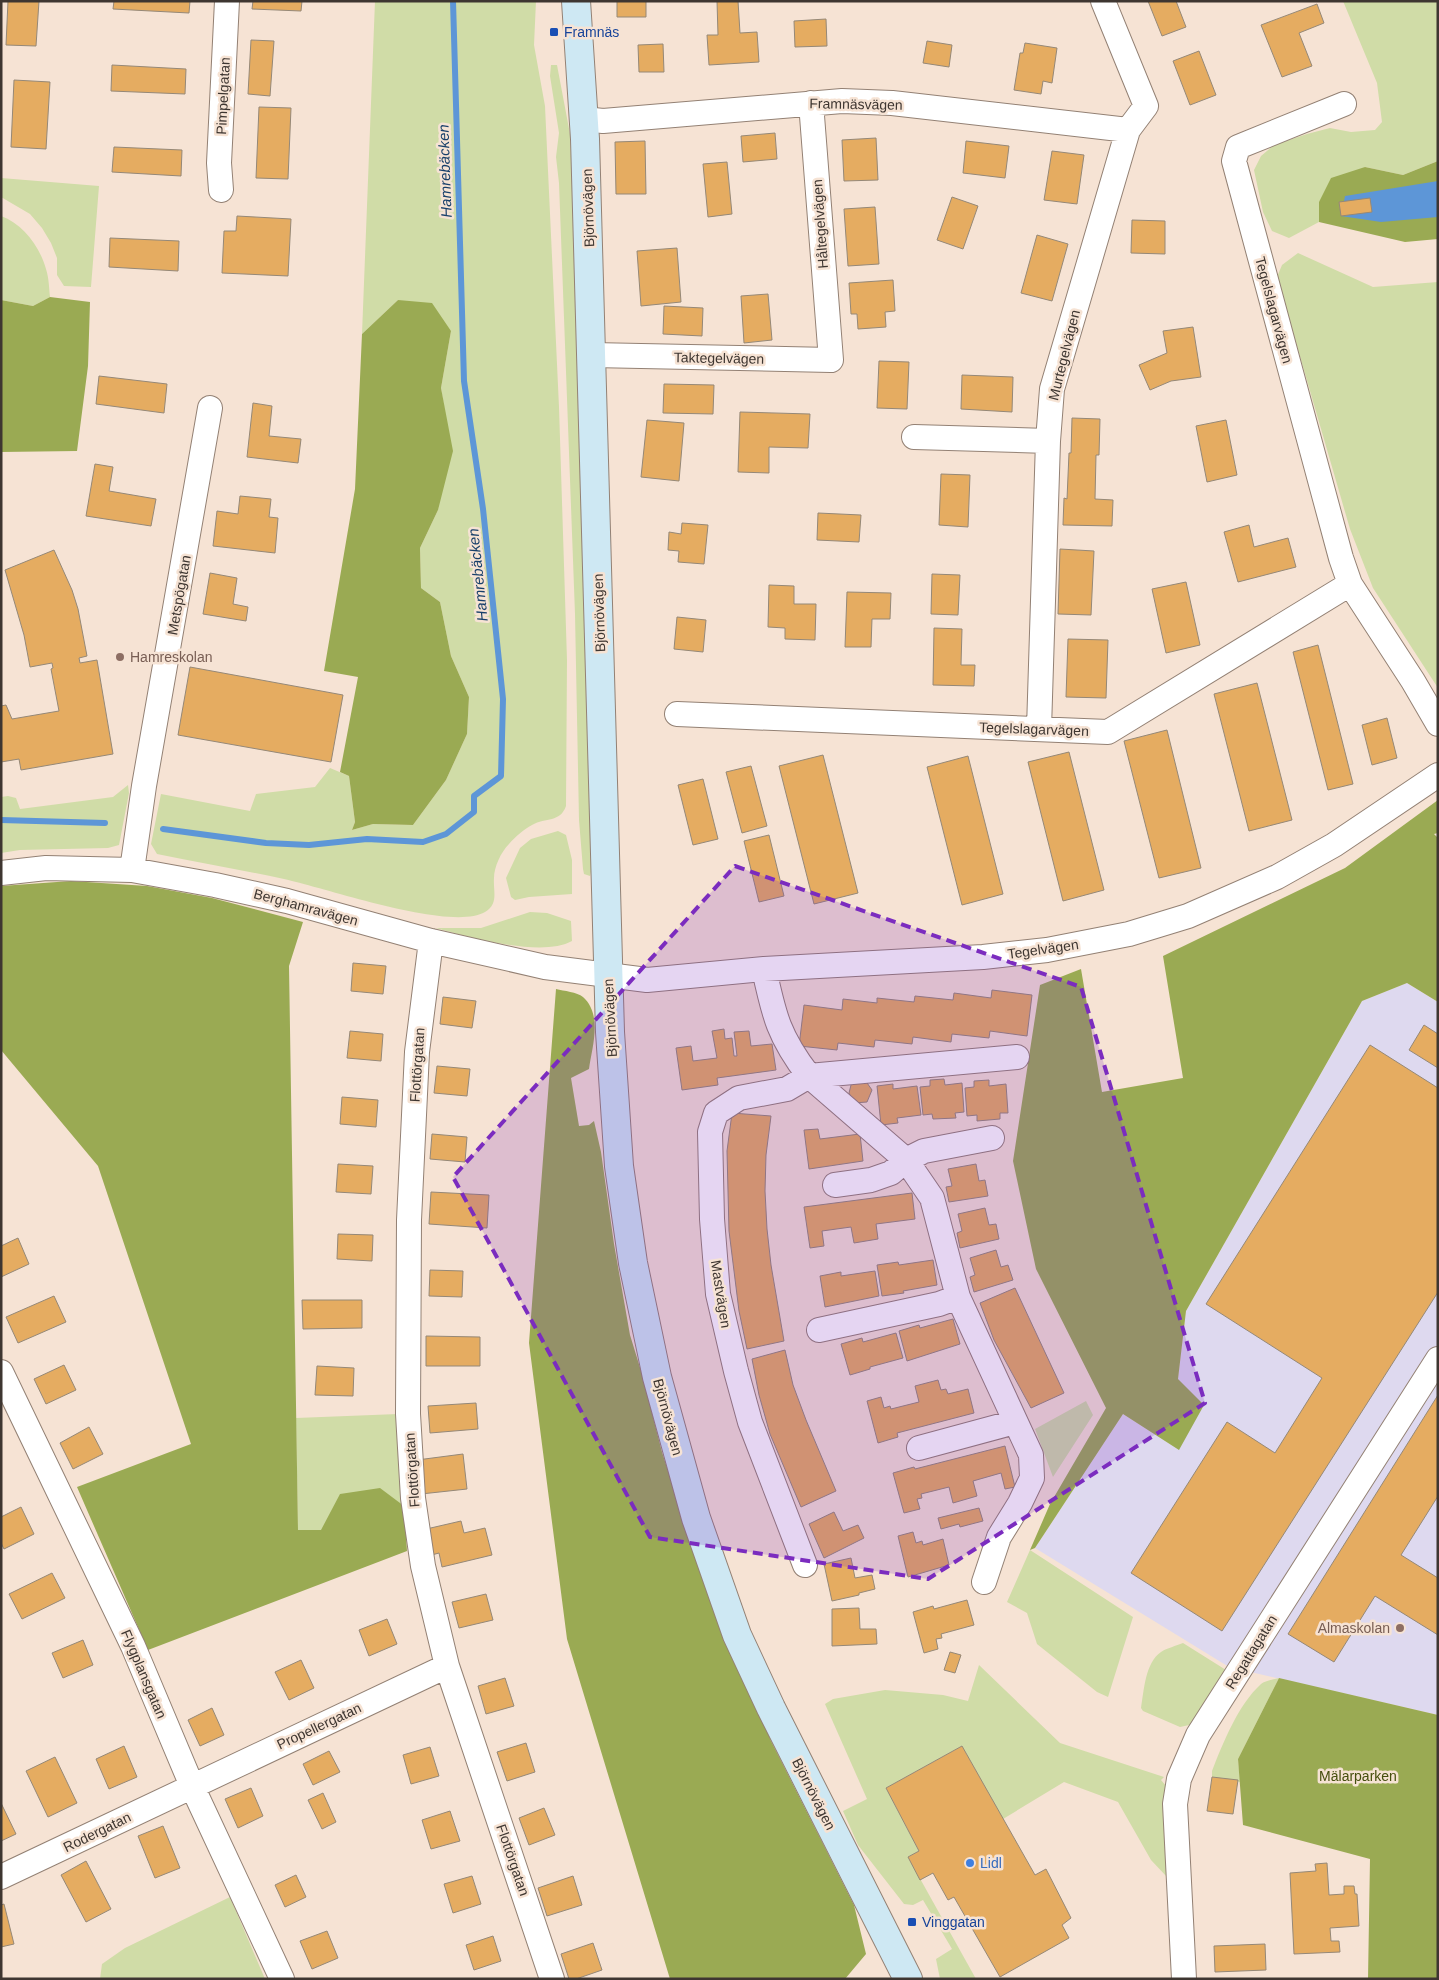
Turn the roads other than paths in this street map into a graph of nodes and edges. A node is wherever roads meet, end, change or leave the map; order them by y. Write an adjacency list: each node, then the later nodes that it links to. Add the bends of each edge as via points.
1 (227, 1): 8 (street, Pimpelgatan, via 219,163)
2 (576, 1): 6 (main road, Björnövägen)
3 (1103, 1): 7 (street, Murtegelvägen, via 1146,106)
4 (811, 103): 6 (street, Framnäsvägen, via 604,121); 7 (street, Framnäsvägen, via 892,103); 9 (street, Håltegelvägen)
5 (1344, 104): 14 (street, Tegelslagarvägen, via 1238,147 1234,161)
6 (584, 119): 10 (main road, Björnövägen)
7 (1128, 130): 13 (street, Murtegelvägen, via 1052,388)
8 (221, 190)
9 (830, 345): 10 (street, Taktegelvägen, via 831,360)
10 (592, 355): 23 (main road, Björnövägen)
11 (210, 408): 19 (street, Metspögatan)
12 (914, 436): 13 (street)
13 (1048, 441): 17 (street, Murtegelvägen)
14 (1350, 584): 16 (street, Tegelslagarvägen); 17 (street, Tegelslagarvägen, via 1108,732)
15 (677, 714): 17 (street, Tegelslagarvägen)
16 (1438, 724)
17 (1039, 729)
18 (1438, 775): 22 (street, Tegelvägen, via 1334,845 1277,877 1188,916 1129,934 1047,950 983,957)
19 (132, 870): 20 (street, Berghamravägen, via 46,868); 21 (street, Berghamravägen, via 287,900)
20 (1, 873)
21 (431, 941): 23 (street, Berghamravägen, via 545,967); 37 (street, Flottörgatan, via 417,1052 412,1139 408,1414 413,1498 423,1566)
22 (764, 969): 23 (street, Tegelvägen, via 647,980); 25 (street, via 773,1013 784,1039)
23 (608, 975): 42 (main road, Björnövägen, via 619,1166 633,1262 657,1377 696,1518 737,1635 759,1684)
24 (1017, 1057): 25 (street, Mastvägen)
25 (809, 1076): 27 (street); 35 (street, Mastvägen, via 787,1089 738,1098 716,1114 710,1132 718,1294 750,1422)
26 (992, 1138): 27 (street, via 924,1151)
27 (906, 1160): 28 (street, via 891,1173 872,1180); 29 (street, via 932,1198)
28 (834, 1185)
29 (958, 1297): 30 (street); 33 (street)
30 (819, 1330)
31 (1438, 1358): 43 (street, Regattagatan, via 1198,1735 1178,1779 1175,1804)
32 (1, 1372): 38 (street, Flygplansgatan, via 133,1646)
33 (1015, 1422): 34 (street); 36 (street, via 1031,1455 1032,1478 999,1537)
34 (919, 1448)
35 (805, 1565)
36 (984, 1582)
37 (447, 1666): 38 (street, Propellergatan); 41 (street, Flottörgatan)
38 (192, 1786): 39 (street, Rodergatan); 40 (street, Flygplansgatan)
39 (1, 1877)
40 (282, 1979)
41 (552, 1979)
42 (908, 1979)
43 (1184, 1979)

